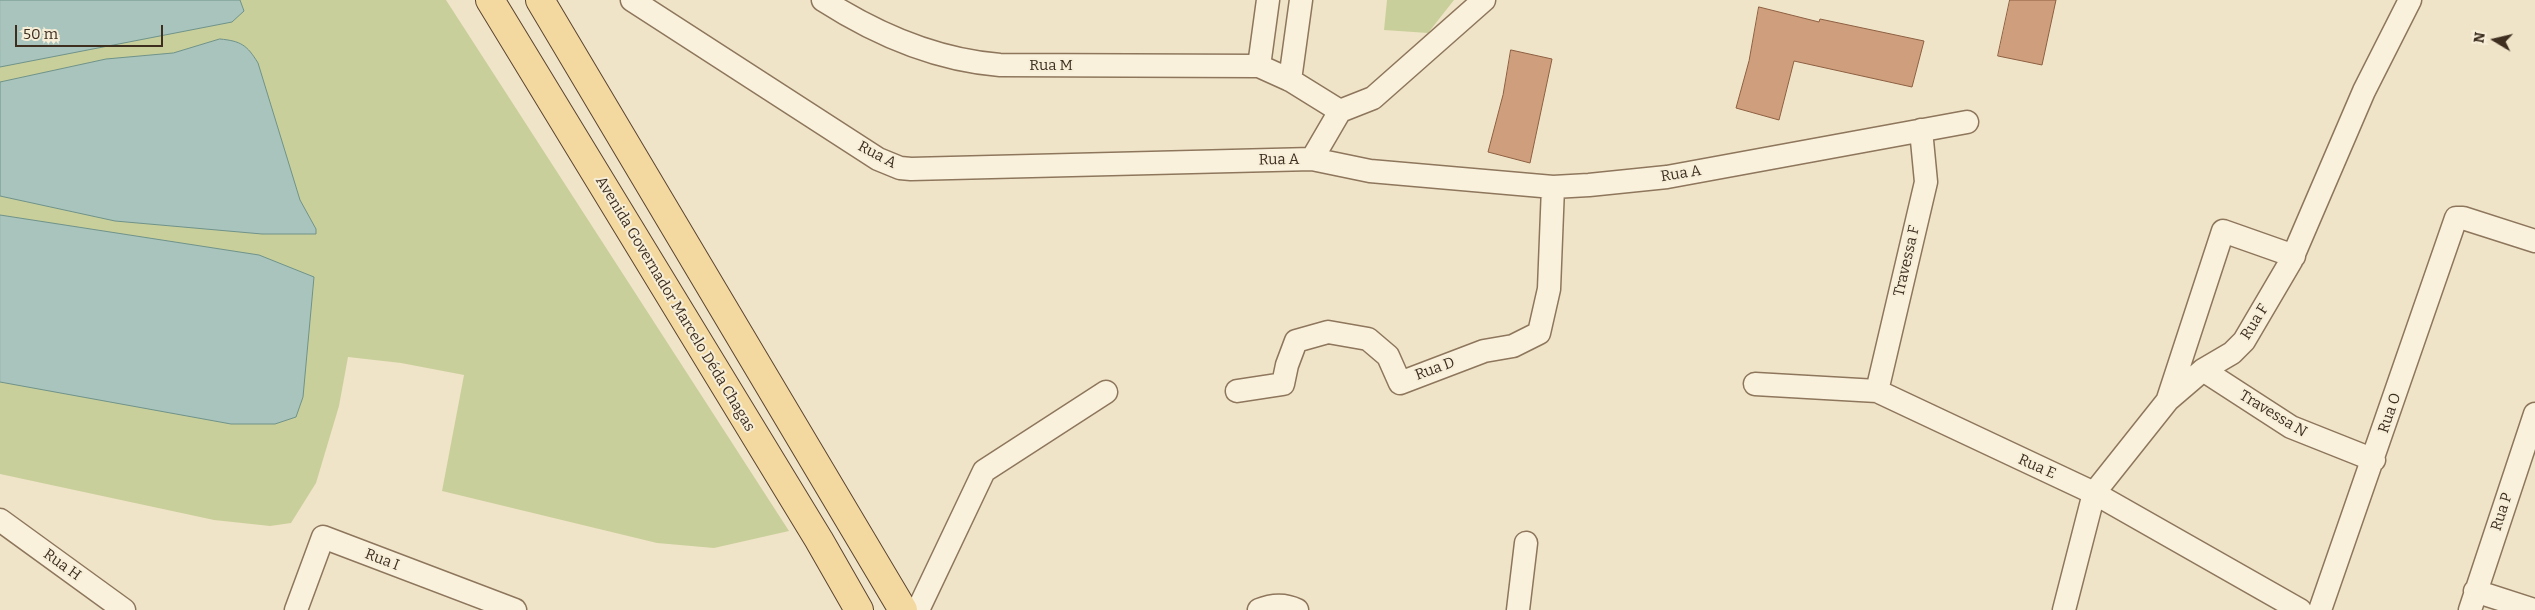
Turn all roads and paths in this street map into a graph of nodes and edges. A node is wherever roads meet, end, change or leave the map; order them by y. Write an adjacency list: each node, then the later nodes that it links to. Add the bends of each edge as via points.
1 (490, 0): 33 (main road, Avenida Governador Marcelo Déda Chagas, via 819,540)
2 (540, 0): 34 (main road)
3 (632, 0): 14 (street, Rua A, via 878,159 900,168)
4 (823, 0): 9 (street, Rua M, via 917,48 976,64)
5 (1268, 0): 9 (street)
6 (1300, 0): 10 (street)
7 (1484, 0): 11 (street, via 1380,92 1361,104)
8 (2410, 0): 17 (street, Rua F, via 2364,91)
9 (1259, 66): 10 (street, Rua M)
10 (1290, 80): 11 (street, Rua M)
11 (1340, 111): 14 (street)
12 (1967, 122): 13 (street, Rua A)
13 (1921, 130): 15 (street, Rua A, via 1666,177); 21 (street, Travessa F, via 1926,182)
14 (1312, 159): 15 (street, Rua A, via 1370,171)
15 (1553, 187): 20 (street, Rua D, via 1549,289 1539,333 1513,346 1484,351 1400,382 1388,356 1368,339 1328,332 1296,341 1283,384)
16 (2535, 241): 25 (street, Rua O, via 2458,217)
17 (2294, 256): 18 (street, Rua F, via 2244,341 2232,353); 23 (street, via 2224,231)
18 (2203, 370): 23 (street, Rua F); 25 (street, Travessa N, via 2291,427)
19 (1755, 384): 21 (street, Rua E)
20 (1237, 391)
21 (1877, 391): 26 (street, Rua E)
22 (1106, 392): 35 (street, via 984,471)
23 (2168, 400): 26 (street, Rua F)
24 (2535, 414): 29 (street, Rua P)
25 (2374, 460): 41 (street, Rua O)
26 (2094, 493): 39 (street, Rua F); 40 (street, Rua E)
27 (0, 520): 30 (street, Rua H)
28 (1526, 543): 38 (street)
29 (2473, 601): 42 (street)
30 (124, 610)
31 (296, 610): 32 (street, Rua I, via 323,537)
32 (515, 610)
33 (858, 610)
34 (903, 610)
35 (918, 610)
36 (1259, 610): 37 (street, via 1267,606)
37 (1297, 610)
38 (1518, 610)
39 (2064, 610)
40 (2300, 610)
41 (2320, 610)
42 (2534, 610)

